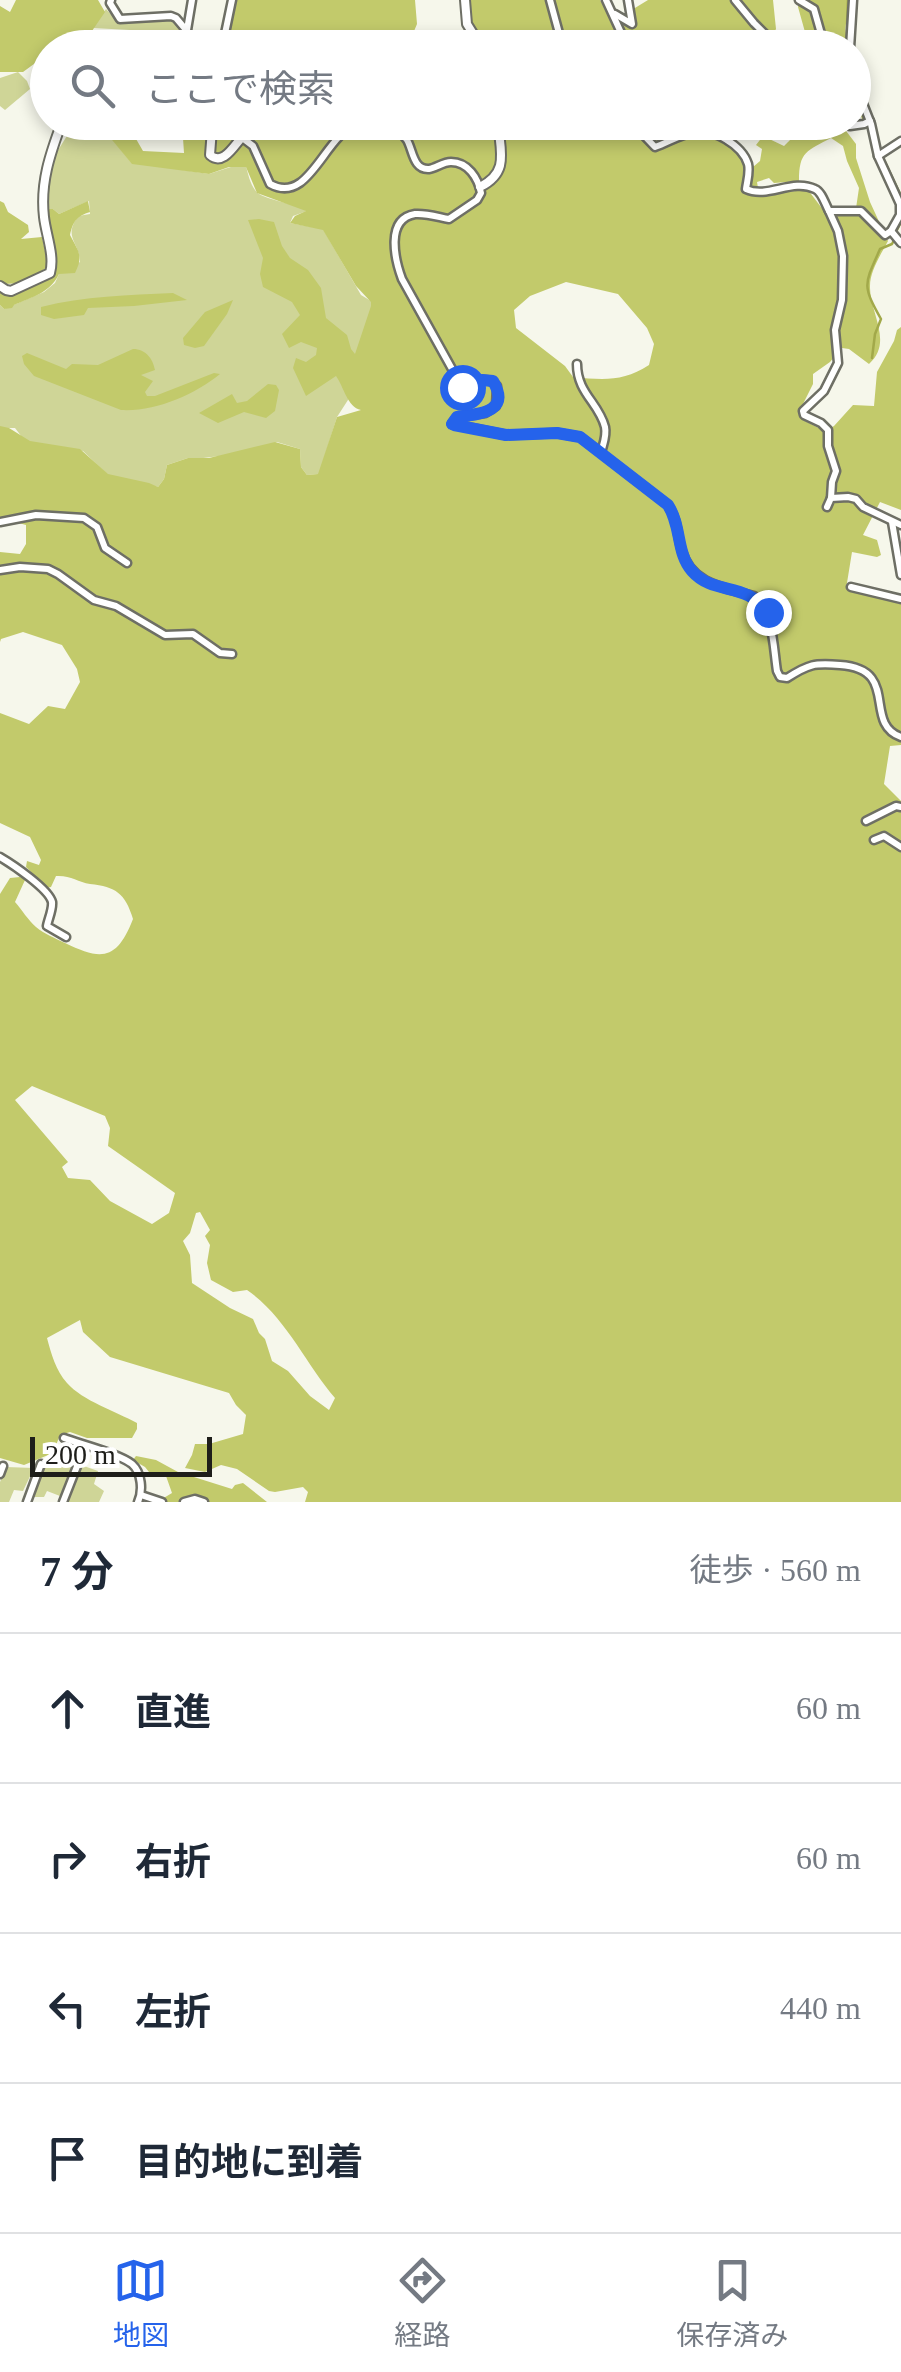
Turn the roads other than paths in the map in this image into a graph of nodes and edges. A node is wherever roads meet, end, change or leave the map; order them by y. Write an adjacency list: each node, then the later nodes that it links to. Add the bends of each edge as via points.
1 (111, 0): 12 (street, via 120,19 174,16)
2 (192, 0): 13 (street)
3 (232, 0): 14 (street)
4 (465, 0): 15 (street)
5 (550, 0): 16 (street)
6 (606, 0): 11 (street)
7 (628, 0): 11 (street, via 632,24)
8 (735, 0): 18 (street)
9 (800, 0): 19 (street, via 814,9)
10 (853, 0): 20 (street)
11 (612, 12): 17 (street)
12 (186, 30)
13 (187, 30)
14 (226, 30)
15 (471, 30)
16 (559, 30)
17 (620, 30)
18 (761, 30)
19 (820, 30)
20 (851, 30)
21 (871, 125): 33 (street)
22 (55, 140): 38 (street, via 43,195 50,273 11,290)
23 (211, 140): 24 (street, via 214,159)
24 (239, 140)
25 (246, 140): 26 (street, via 270,184 282,189 297,186)
26 (336, 140)
27 (406, 140): 34 (street, via 421,168 466,166)
28 (499, 140): 34 (street, via 501,167)
29 (647, 140): 30 (street, via 654,147)
30 (673, 140)
31 (725, 140): 35 (street, via 748,164 746,189 814,189)
32 (901, 141): 33 (street)
33 (878, 156): 36 (street, via 900,204)
34 (480, 187): 40 (street, via 480,198 455,216 409,216 394,235 402,279 462,387 486,379 497,386 496,406 452,424 506,435 569,435)
35 (829, 210): 36 (street, via 862,211 885,235); 41 (street, via 843,256 838,363 824,391 803,411 828,430 836,470)
36 (892, 231): 37 (street)
37 (901, 243)
38 (0, 286)
39 (577, 364): 40 (street, via 580,385 604,424)
40 (601, 453): 52 (street, via 668,505 695,574 754,596 768,612 780,677 816,663 858,666 876,682 887,727)
41 (831, 498): 42 (street); 43 (street, via 856,499)
42 (826, 507)
43 (892, 521): 45 (street); 48 (street)
44 (0, 522): 46 (street, via 36,515 84,518 105,548)
45 (901, 525)
46 (127, 563)
47 (0, 570): 51 (street, via 48,570 165,636 193,634)
48 (901, 575)
49 (852, 587): 50 (street)
50 (901, 599)
51 (232, 654)
52 (901, 736)
53 (901, 807): 54 (street)
54 (866, 821)
55 (874, 840): 56 (street, via 884,836)
56 (901, 847)
57 (0, 857): 58 (street, via 49,896 47,926)
58 (66, 937)
59 (64, 1438): 60 (street)
60 (84, 1446): 62 (street, via 130,1463 138,1472); 64 (street)
61 (41, 1464): 63 (street)
62 (140, 1498): 65 (street)
63 (27, 1502)
64 (63, 1502)
65 (162, 1502)
66 (184, 1502): 67 (street)
67 (204, 1502)

